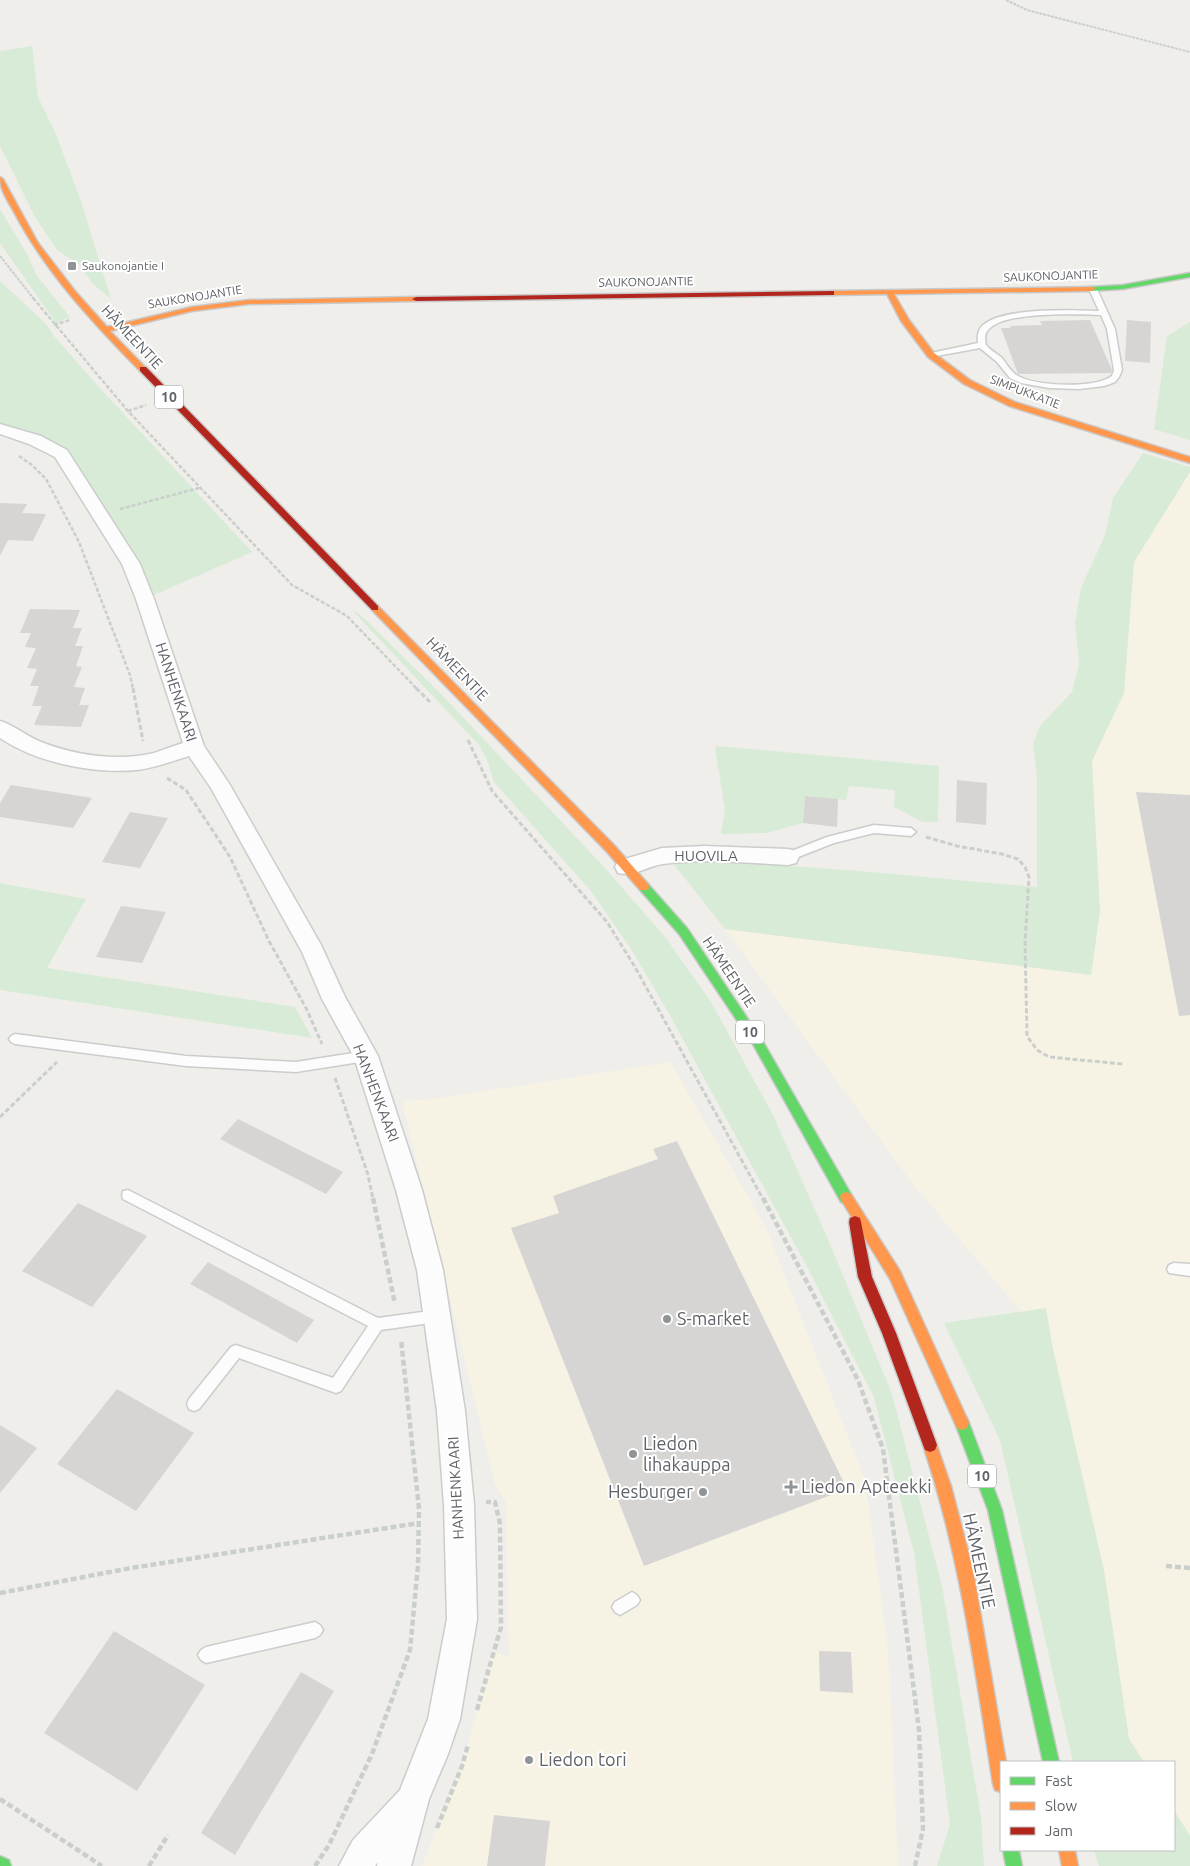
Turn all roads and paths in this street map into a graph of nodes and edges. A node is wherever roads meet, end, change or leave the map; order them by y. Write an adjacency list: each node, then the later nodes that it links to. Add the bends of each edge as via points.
1 (1006, 0): 2 (path, via 1027,10)
2 (1190, 52)
3 (0, 179): 9 (main road, HÄMEENTIE / 10, via 34,242)
4 (0, 256): 15 (path, via 66,340)
5 (1190, 275): 6 (main road, SAUKONOJANTIE)
6 (1094, 289): 7 (main road, SAUKONOJANTIE); 8 (lane)
7 (890, 292): 9 (main road, SAUKONOJANTIE, via 248,302 192,309); 11 (main road, SIMPUKKATIE, via 905,321)
8 (1104, 313): 10 (lane, via 1065,313 998,320 985,328 980,337); 10 (lane, via 1118,370 1112,380 1103,383 1061,386 1024,381 1009,372)
9 (104, 330): 25 (main road, HÄMEENTIE / 10)
10 (982, 345): 11 (lane)
11 (931, 355): 14 (main road, SIMPUKKATIE, via 967,382 1012,404)
12 (0, 429): 16 (street, HANHENKAARI, via 36,440 61,454)
13 (16, 455): 17 (path, via 46,479)
14 (1190, 460)
15 (199, 488): 16 (path); 18 (path, via 292,585 347,616)
16 (98, 514): 17 (path); 21 (street, HANHENKAARI, via 131,564)
17 (66, 521): 22 (path, via 78,542 130,675 143,742)
18 (435, 706)
19 (0, 728): 22 (street, via 38,749 75,759 118,763)
20 (462, 734): 58 (path, via 469,741 492,791 607,922 776,1222 858,1380 883,1449 919,1730 923,1829)
21 (194, 747): 22 (street); 28 (street, HANHENKAARI, via 225,793 313,951 334,999)
22 (152, 760): 29 (path, via 156,771 186,790 230,857)
23 (912, 832): 24 (lane, via 874,829 831,840); 30 (path, via 957,846 1002,854 1018,859 1026,866 1029,877 1025,943 1027,1036 1037,1050 1049,1057)
24 (788, 858): 25 (street, HUOVILA, via 704,854 662,856)
25 (626, 867): 33 (main road, HÄMEENTIE / 10, via 683,931 752,1035)
26 (15, 1039): 27 (lane)
27 (73, 1047): 29 (lane, via 195,1061 296,1067); 31 (path)
28 (366, 1056): 29 (lane); 36 (street, HANHENKAARI, via 409,1190 430,1270)
29 (330, 1063): 37 (path, via 368,1176)
30 (1124, 1064)
31 (0, 1117)
32 (128, 1195): 38 (lane)
33 (852, 1211): 46 (main road, HÄMEENTIE / 10, via 895,1275 966,1434 995,1510); 47 (main road, HÄMEENTIE / 10, via 864,1277 889,1333 941,1474 967,1578)
34 (1174, 1269): 35 (lane)
35 (1190, 1270)
36 (437, 1316): 37 (lane); 48 (street, HANHENKAARI, via 459,1495 462,1619 444,1719)
37 (399, 1322): 38 (lane); 40 (path)
38 (377, 1324): 39 (lane, via 336,1386 236,1350)
39 (194, 1404)
40 (419, 1523): 43 (path, via 131,1568); 55 (path, via 410,1650 372,1754 330,1846)
41 (1166, 1566): 42 (path)
42 (1190, 1568)
43 (0, 1593)
44 (315, 1630): 45 (lane)
45 (206, 1655)
46 (1051, 1761)
47 (1000, 1778)
48 (413, 1798): 56 (street, HANHENKAARI); 57 (street, HANHENKAARI)
49 (0, 1800): 53 (path)
50 (168, 1835): 54 (path)
51 (1011, 1851): 59 (main road)
52 (1067, 1851): 60 (main road)
53 (102, 1866)
54 (149, 1866)
55 (315, 1866)
56 (356, 1866)
57 (394, 1866)
58 (915, 1866)
59 (1014, 1866)
60 (1070, 1866)

